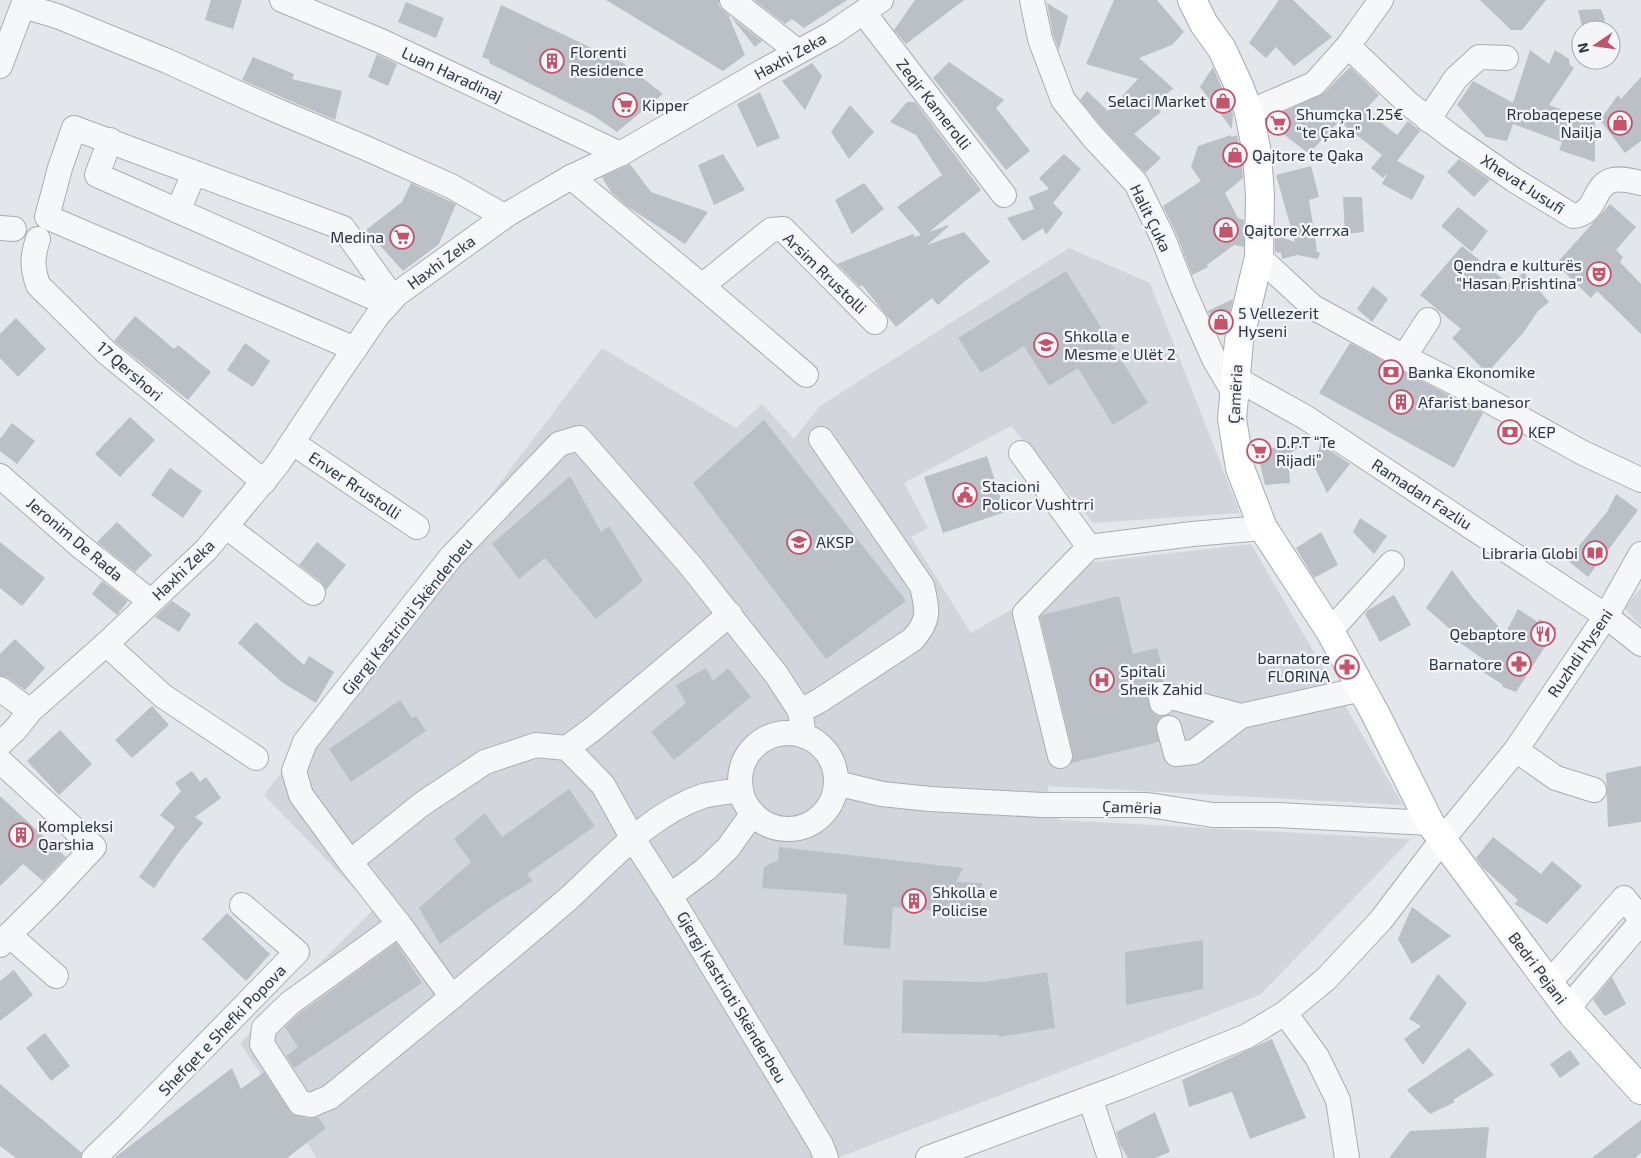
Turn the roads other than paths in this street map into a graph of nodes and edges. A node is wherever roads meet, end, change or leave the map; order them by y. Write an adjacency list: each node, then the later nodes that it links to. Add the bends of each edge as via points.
1 (282, 0): 15 (street, Luan Haradinaj, via 390,45)
2 (732, 0): 9 (street)
3 (1032, 0): 33 (street, Halit Çuka, via 1040,39 1063,100 1136,182 1214,359)
4 (1192, 0): 12 (main road, Çamëria, via 1222,49)
5 (1381, 0): 8 (street)
6 (24, 3): 11 (street); 23 (street, via 368,149 451,186)
7 (873, 6): 9 (street, Haxhi Zeka); 21 (street, Zeqir Kamerolli)
8 (1348, 46): 12 (street, via 1314,84); 13 (street, Xhevat Jusufi)
9 (797, 52): 15 (street, Haxhi Zeka)
10 (1506, 58): 13 (street, via 1479,57 1456,78)
11 (0, 66)
12 (1249, 112): 25 (main road, Çamëria, via 1257,153 1260,196)
13 (1428, 120): 20 (street, Xhevat Jusufi, via 1514,180 1573,216 1588,210 1604,184 1613,180)
14 (110, 140): 16 (street, via 74,128); 17 (street); 18 (street)
15 (620, 154): 19 (street, Haxhi Zeka)
16 (62, 161): 18 (street); 30 (street, via 47,216)
17 (194, 173): 22 (street); 27 (street, via 343,228)
18 (97, 175): 22 (street)
19 (571, 177): 23 (street, Haxhi Zeka); 26 (street)
20 (1641, 182)
21 (1004, 194)
22 (178, 211): 27 (street)
23 (504, 216): 27 (street, Haxhi Zeka)
24 (38, 239): 39 (street, 17 Qershori, via 33,271 38,285 107,353)
25 (1259, 257): 31 (street, via 1313,306); 33 (main road, Çamëria, via 1238,341)
26 (702, 286): 29 (street, Arsim Rrustolli, via 771,230 783,229); 32 (street)
27 (391, 301): 30 (street, Haxhi Zeka)
28 (1428, 320): 31 (street)
29 (875, 322)
30 (355, 349): 35 (street, Haxhi Zeka)
31 (1404, 357): 38 (street, via 1583,453)
32 (806, 375)
33 (1235, 386): 42 (main road, Çamëria, via 1232,419 1240,468); 49 (street, Ramadan Fazliu, via 1305,417)
34 (821, 439): 57 (street, via 922,586 926,618 922,629 912,640)
35 (293, 442): 39 (street, Haxhi Zeka); 41 (street, Enver Rrustolli)
36 (1021, 453): 43 (street)
37 (0, 476): 47 (street, Jeronim De Rada, via 80,546)
38 (1641, 480)
39 (264, 482): 40 (street, Haxhi Zeka)
40 (227, 527): 46 (street); 47 (street, Haxhi Zeka)
41 (417, 527)
42 (1263, 528): 43 (street); 50 (main road, Çamëria)
43 (1089, 547): 64 (street, via 1026,613)
44 (1641, 554): 49 (street, Ruzhdi Hyseni)
45 (1392, 563): 50 (street)
46 (313, 593)
47 (150, 601): 51 (street, Haxhi Zeka)
48 (730, 614): 57 (street); 62 (street); 73 (street, Gjergj Kastrioti Skënderbeu, via 579,438 559,444 451,557 305,742 294,771 301,795)
49 (1606, 616): 52 (street, Ramadan Fazliu); 63 (street, Ruzhdi Hyseni)
50 (1330, 631): 54 (main road, Çamëria)
51 (106, 644): 56 (street, Haxhi Zeka); 65 (street, via 163,696)
52 (1641, 644)
53 (0, 689): 56 (street)
54 (1362, 689): 58 (street); 71 (main road, Çamëria)
55 (1162, 703): 58 (street, via 1160,694)
56 (30, 711): 61 (street, Haxhi Zeka)
57 (800, 711): 60 (street)
58 (1241, 716): 59 (street, via 1194,752 1176,754)
59 (1169, 728)
60 (804, 736): 67 (street, via 826,752); 68 (street, via 786,733 760,741 744,763)
61 (0, 744)
62 (567, 748): 72 (street, Gjergj Kastrioti Skënderbeu, via 603,784); 73 (street, via 536,745 484,762 422,804)
63 (1516, 750): 69 (street, via 1556,778); 71 (street, Ruzhdi Hyseni)
64 (1060, 756)
65 (256, 758)
66 (0, 761): 78 (street, via 94,846)
67 (836, 783): 70 (street, via 826,809 804,825 783,828 762,821); 71 (street, Çamëria, via 882,794 930,799 1042,805 1148,805 1213,815 1277,815)
68 (741, 790): 70 (street); 72 (street, via 704,796 683,805)
69 (1594, 790)
70 (754, 814): 74 (street, via 728,848)
71 (1436, 832): 80 (main road, Bedri Pejani); 83 (street, via 1381,920 1326,979)
72 (633, 839): 74 (street, Gjergj Kastrioti Skënderbeu); 81 (street, via 567,900)
73 (350, 862): 77 (street, Gjergj Kastrioti Skënderbeu)
74 (670, 896): 87 (street, Gjergj Kastrioti Skënderbeu)
75 (242, 904): 86 (street, Shefqet e Shefki Popova, via 297,952)
76 (1641, 920): 80 (street, via 1624,898); 82 (street)
77 (399, 924): 81 (street, Gjergj Kastrioti Skënderbeu); 81 (street, via 290,1004 264,1028 262,1044 300,1103 311,1105 330,1097)
78 (4, 940): 79 (street)
79 (56, 976)
80 (1549, 983): 82 (main road, Bedri Pejani)
81 (452, 997)
82 (1568, 1008): 84 (main road, Bedri Pejani)
83 (1285, 1014): 85 (street, via 1247,1036); 90 (street, via 1316,1057 1338,1100)
84 (1641, 1090)
85 (1090, 1098): 88 (street); 89 (street)
86 (94, 1158)
87 (826, 1158)
88 (928, 1158)
89 (1110, 1158)
90 (1347, 1158)

